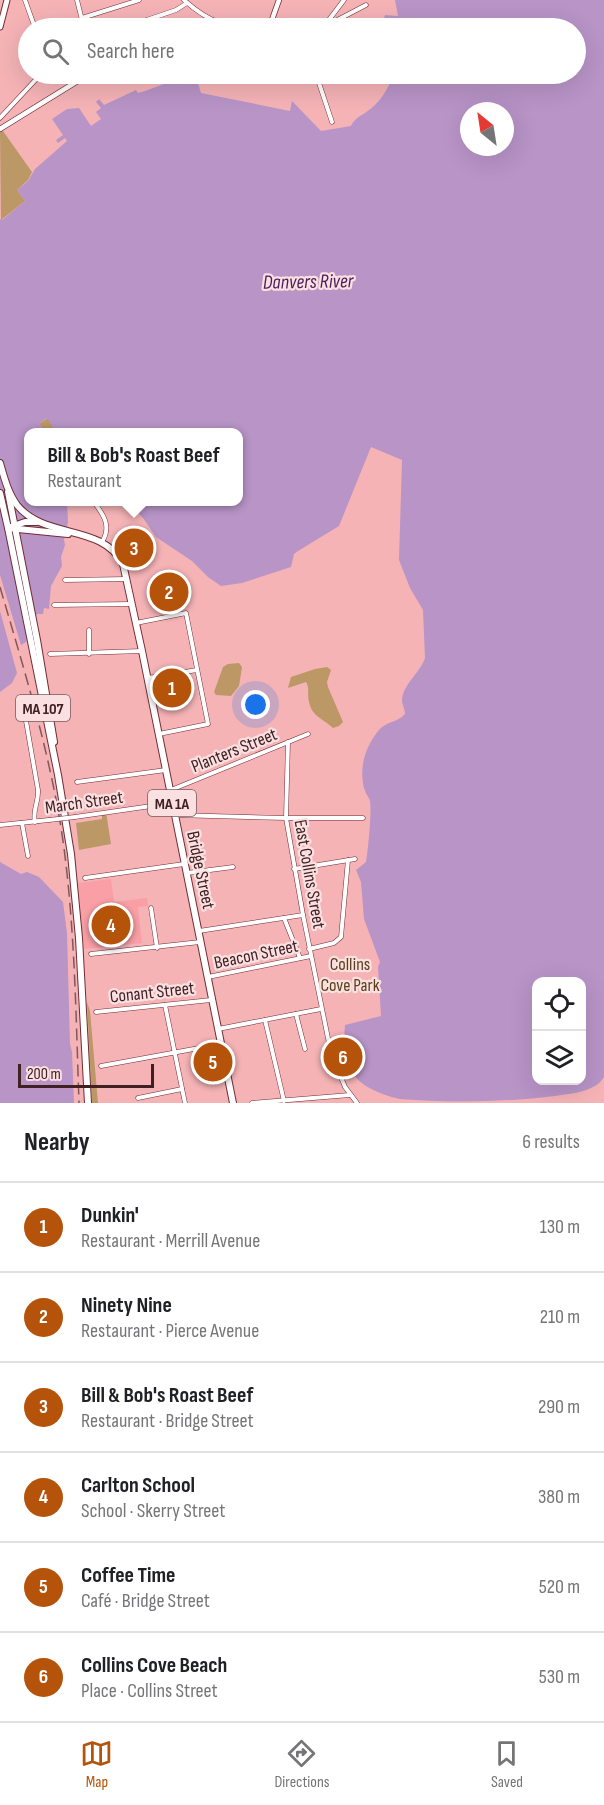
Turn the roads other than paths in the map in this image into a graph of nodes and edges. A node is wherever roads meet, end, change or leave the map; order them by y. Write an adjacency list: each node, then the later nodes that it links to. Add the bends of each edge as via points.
1 (7, 0): 16 (main road)
2 (25, 0): 9 (street)
3 (77, 0): 10 (street)
4 (139, 0): 10 (street)
5 (279, 0): 13 (street)
6 (344, 0): 14 (street)
7 (186, 1): 11 (street); 12 (street)
8 (366, 6): 15 (street)
9 (31, 18)
10 (82, 18)
11 (153, 18)
12 (210, 18)
13 (273, 18)
14 (330, 18)
15 (342, 18)
16 (0, 27)
17 (32, 84): 20 (street)
18 (73, 84): 22 (street)
19 (319, 84): 21 (street)
20 (0, 118)
21 (332, 122)
22 (0, 129)
23 (0, 463): 24 (main road)
24 (7, 486): 27 (main road, via 18,507); 28 (main road, MA 107)
25 (0, 493): 29 (main road)
26 (97, 506): 31 (street, via 105,518)
27 (37, 522): 28 (main road); 30 (main road)
28 (15, 526): 29 (main road); 30 (main road); 48 (main road, MA 107, via 38,640)
29 (8, 528): 48 (main road, MA 107)
30 (72, 533): 31 (main road)
31 (102, 542): 32 (main road, Bridge Street / MA 1A, via 120,558)
32 (127, 579): 33 (street); 34 (main road, Bridge Street / MA 1A)
33 (66, 580)
34 (132, 604): 35 (street); 36 (main road, Bridge Street / MA 1A)
35 (54, 605)
36 (136, 623): 38 (main road, Bridge Street / MA 1A); 41 (street, via 186,613)
37 (89, 630): 40 (street)
38 (142, 651): 40 (street); 42 (main road, Bridge Street / MA 1A)
39 (50, 654): 40 (street)
40 (89, 654)
41 (198, 670): 42 (street); 44 (street, via 208,724)
42 (148, 678): 44 (main road, Bridge Street / MA 1A)
43 (26, 721): 55 (street, via 39,790)
44 (159, 734): 47 (main road, Bridge Street / MA 1A)
45 (308, 734): 46 (street, Planters Street)
46 (288, 742): 50 (street, Planters Street); 53 (street, East Collins Street)
47 (166, 770): 49 (street); 50 (main road, Bridge Street / MA 1A)
48 (58, 775): 92 (main road, MA 107, via 77,909)
49 (77, 782)
50 (170, 790): 51 (main road, Bridge Street / MA 1A)
51 (172, 803): 52 (main road, Bridge Street / MA 1A); 55 (street, March Street, bridge)
52 (175, 815): 53 (street); 61 (main road, Bridge Street / MA 1A)
53 (286, 818): 54 (street); 63 (street, East Collins Street)
54 (363, 818)
55 (35, 822): 56 (street, March Street)
56 (22, 823): 57 (street, March Street); 58 (street)
57 (0, 825)
58 (28, 856)
59 (355, 859): 60 (street)
60 (348, 860): 63 (street); 72 (street, via 340,937 334,943)
61 (184, 864): 64 (main road, Bridge Street / MA 1A); 65 (street)
62 (233, 867): 64 (street)
63 (294, 869): 67 (street, East Collins Street)
64 (186, 873): 69 (main road, Bridge Street / MA 1A)
65 (85, 878)
66 (151, 908): 71 (street)
67 (303, 915): 68 (street); 72 (street, East Collins Street)
68 (284, 918): 69 (street); 75 (street)
69 (198, 931): 70 (main road, Bridge Street / MA 1A)
70 (200, 942): 71 (street); 76 (main road, Bridge Street / MA 1A)
71 (157, 948): 73 (street)
72 (309, 949): 74 (street, East Collins Street)
73 (91, 954)
74 (311, 956): 75 (street, Beacon Street); 79 (street, East Collins Street)
75 (300, 958): 76 (street, Beacon Street)
76 (207, 978): 77 (main road, Bridge Street / MA 1A)
77 (211, 1000): 78 (street, Conant Street); 83 (main road, Bridge Street / MA 1A)
78 (165, 1005): 80 (street, Conant Street); 86 (street)
79 (321, 1009): 81 (street); 89 (street, East Collins Street, via 335,1064)
80 (96, 1012)
81 (296, 1014): 82 (street); 85 (street)
82 (265, 1020): 83 (street); 91 (street)
83 (218, 1029): 84 (main road, Bridge Street / MA 1A)
84 (221, 1044): 86 (street); 94 (main road, Bridge Street / MA 1A)
85 (305, 1049)
86 (175, 1052): 87 (street); 88 (street)
87 (101, 1066)
88 (182, 1089): 90 (street); 93 (street)
89 (350, 1095): 91 (street); 96 (street, East Collins Street)
90 (138, 1098)
91 (284, 1101): 95 (street)
92 (88, 1103)
93 (185, 1103)
94 (233, 1103)
95 (252, 1103)
96 (357, 1103)

